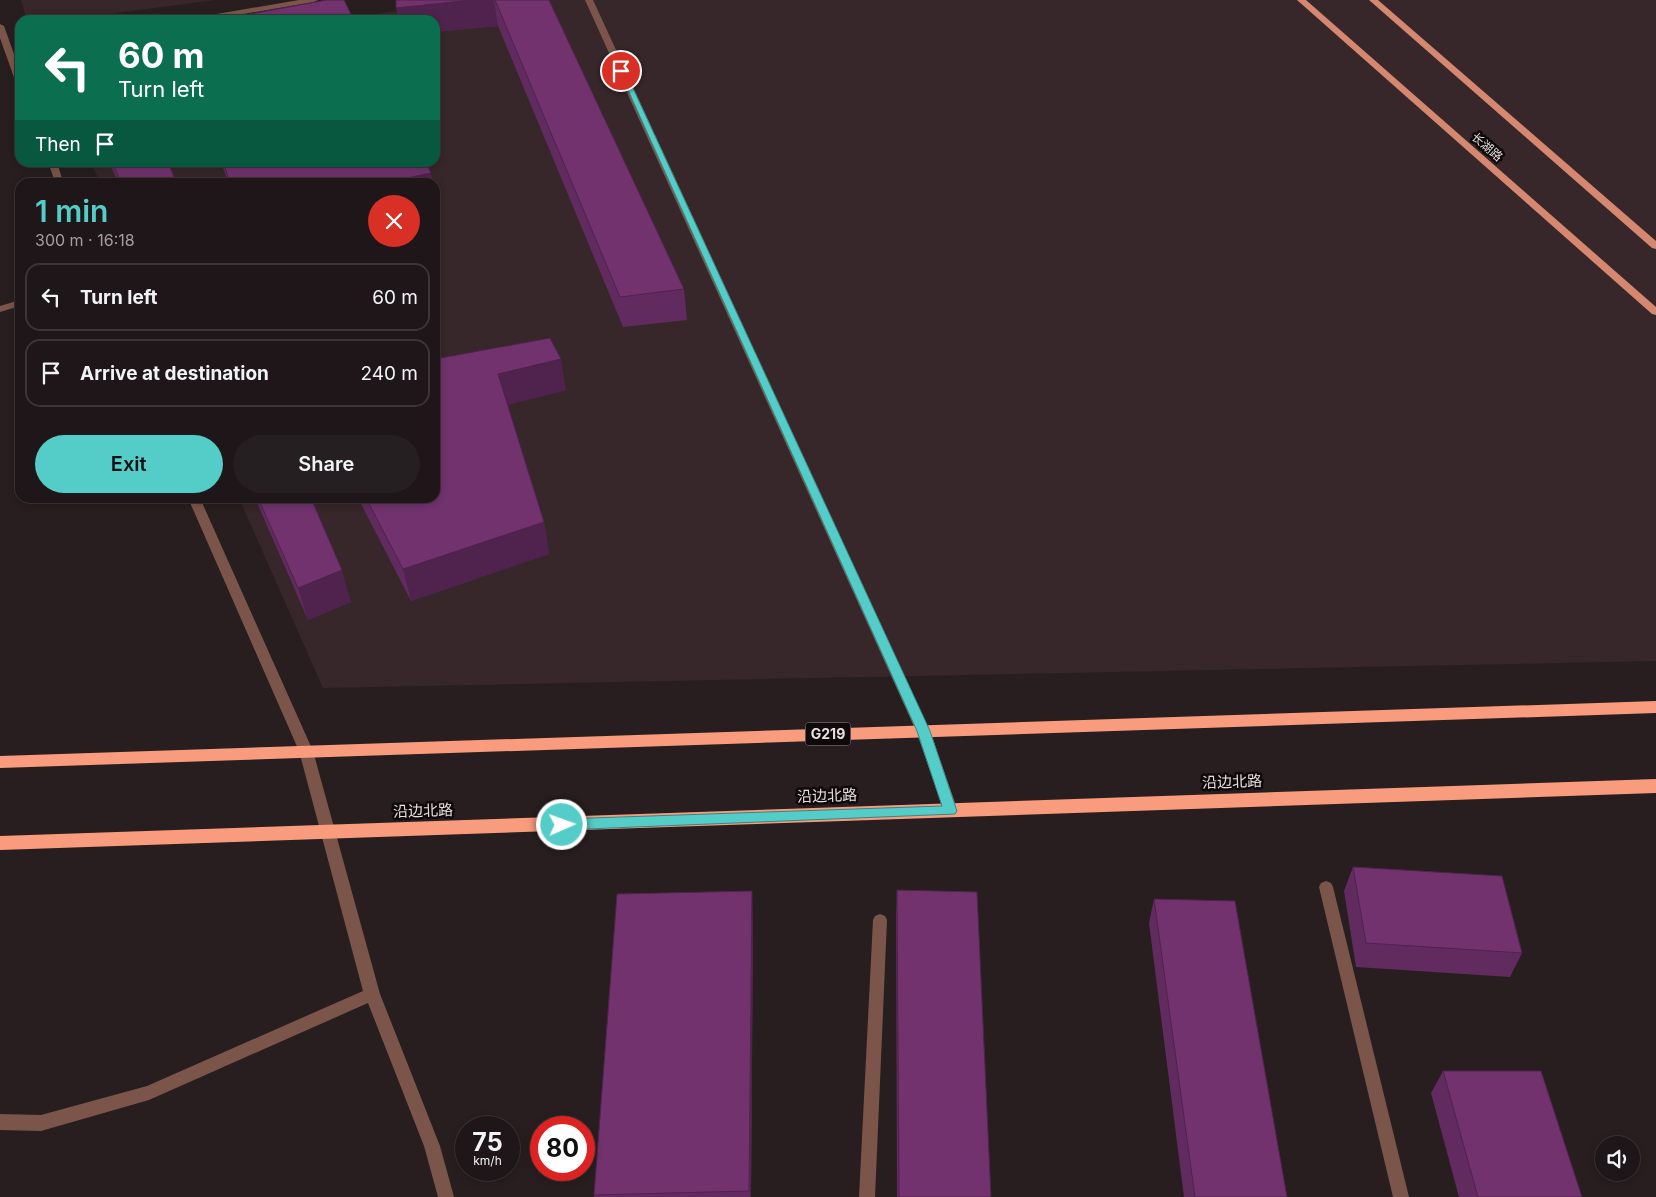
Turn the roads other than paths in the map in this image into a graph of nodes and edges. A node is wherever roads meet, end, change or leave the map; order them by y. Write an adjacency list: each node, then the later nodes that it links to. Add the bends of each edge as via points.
1 (314, 0): 5 (street)
2 (589, 0): 15 (street)
3 (1301, 0): 12 (main road, 长湖路)
4 (1373, 0): 9 (main road)
5 (223, 15)
6 (0, 26): 7 (street)
7 (4, 52): 8 (street)
8 (15, 73)
9 (1656, 246)
10 (15, 304): 11 (street)
11 (0, 309)
12 (1656, 312)
13 (196, 503): 16 (street)
14 (1656, 707): 15 (highway, G219)
15 (924, 731): 16 (highway, G219); 19 (street)
16 (306, 751): 17 (highway, G219); 20 (street)
17 (0, 762)
18 (1656, 786): 19 (highway, 沿边北路)
19 (950, 811): 20 (highway, 沿边北路)
20 (328, 833): 21 (highway, 沿边北路); 24 (street)
21 (0, 844)
22 (1326, 887): 28 (street)
23 (880, 920): 27 (street)
24 (372, 994): 25 (street, via 149,1093 42,1122); 26 (street, via 432,1146)
25 (0, 1122)
26 (446, 1197)
27 (867, 1197)
28 (1401, 1197)

